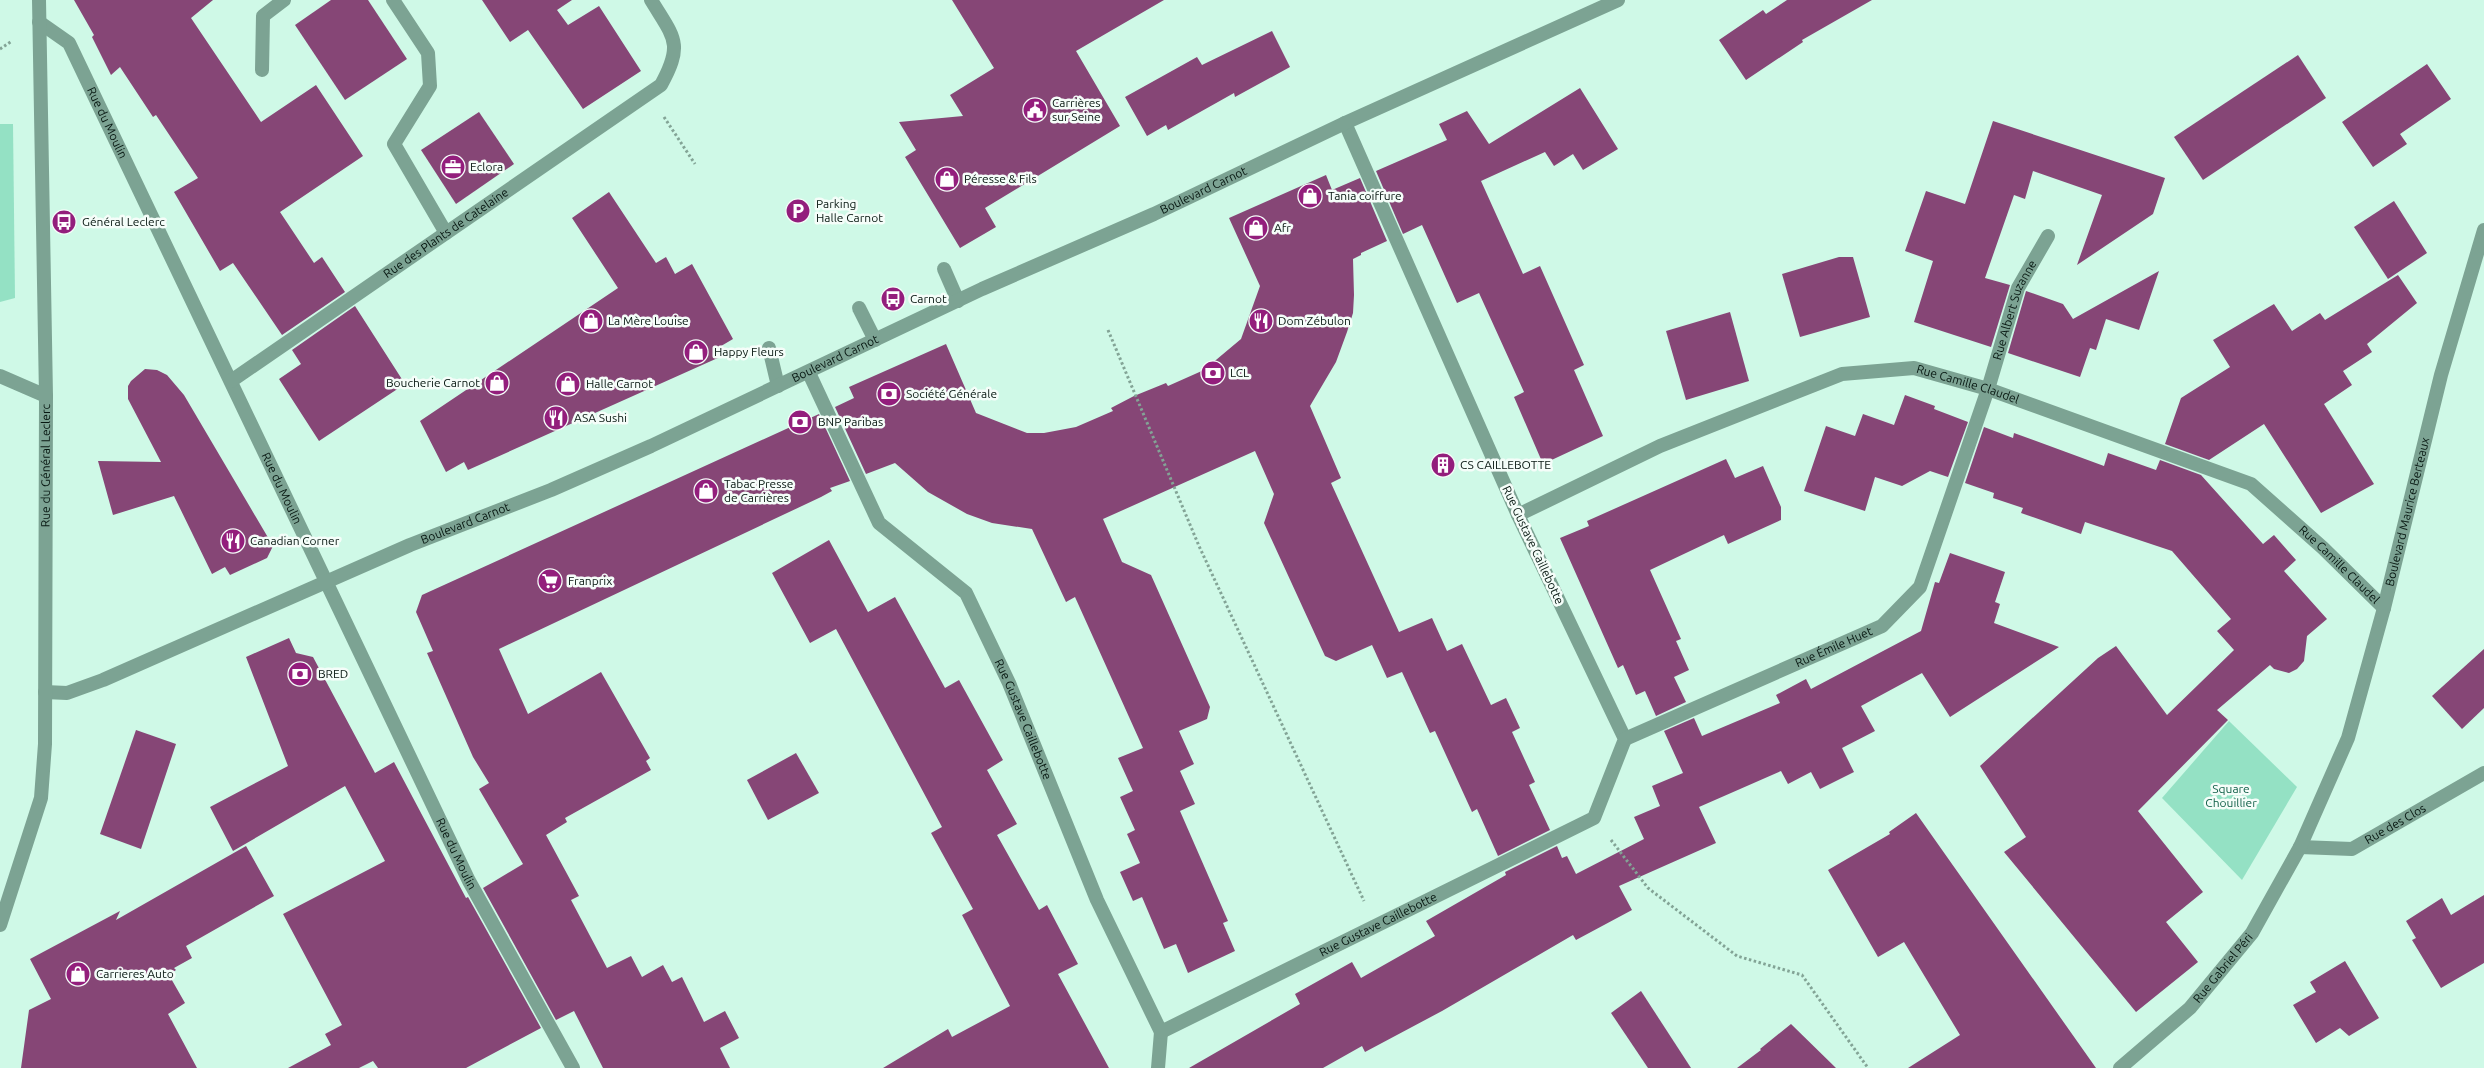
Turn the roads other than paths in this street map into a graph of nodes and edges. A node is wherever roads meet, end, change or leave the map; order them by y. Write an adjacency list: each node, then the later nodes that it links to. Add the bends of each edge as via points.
1 (39, 0): 6 (street, Rue du Général Leclerc)
2 (284, 0): 7 (street, via 263,16)
3 (393, 0): 10 (street, via 428,53 430,86 394,144)
4 (651, 0): 10 (street, Rue des Plants de Catelaine, via 673,35 675,51 673,64 661,85)
5 (1618, 0): 8 (street, Boulevard Carnot)
6 (39, 22): 19 (street, Rue du Moulin, via 69,43); 22 (street, Rue du Général Leclerc)
7 (262, 70)
8 (1345, 124): 13 (street, Boulevard Carnot); 23 (street, Rue Gustave Caillebotte)
9 (2484, 230): 25 (street, Boulevard Maurice Berteaux, via 2441,375)
10 (446, 233): 19 (street, Rue des Plants de Catelaine)
11 (2048, 236): 21 (street, Rue Albert Suzanne, via 2018,288)
12 (944, 269): 13 (street)
13 (958, 301): 15 (street, Boulevard Carnot)
14 (859, 308): 15 (street)
15 (876, 340): 17 (street, Boulevard Carnot)
16 (769, 348): 20 (street)
17 (809, 373): 20 (street, Boulevard Carnot); 31 (street, Rue Gustave Caillebotte, via 879,523 966,593 1009,683 1097,900)
18 (0, 376): 22 (street)
19 (231, 381): 24 (street, Rue du Moulin)
20 (778, 386): 24 (street, Boulevard Carnot, via 551,490)
21 (1988, 389): 23 (street, Rue Camille Claudel, via 1914,368 1842,374 1660,446); 25 (street, Rue Camille Claudel, via 2251,484); 27 (street, Rue Émile Huet, via 1920,587 1882,626)
22 (46, 396): 26 (street, Rue du Général Leclerc)
23 (1518, 515): 27 (street, Rue Gustave Caillebotte)
24 (326, 581): 26 (street, Boulevard Carnot, via 103,680 67,693); 32 (street, Rue du Moulin, via 469,881)
25 (2384, 608): 29 (street, Boulevard Maurice Berteaux, via 2348,738)
26 (45, 692): 30 (street, Rue du Général Leclerc, via 41,798)
27 (1625, 739): 31 (street, Rue Gustave Caillebotte, via 1594,818)
28 (2484, 773): 29 (street, Rue des Clos, via 2352,849)
29 (2300, 847): 34 (street, Rue Gabriel Péri, via 2252,934 2190,1008)
30 (0, 925)
31 (1161, 1032): 33 (street)
32 (573, 1068)
33 (1158, 1068)
34 (2120, 1068)

